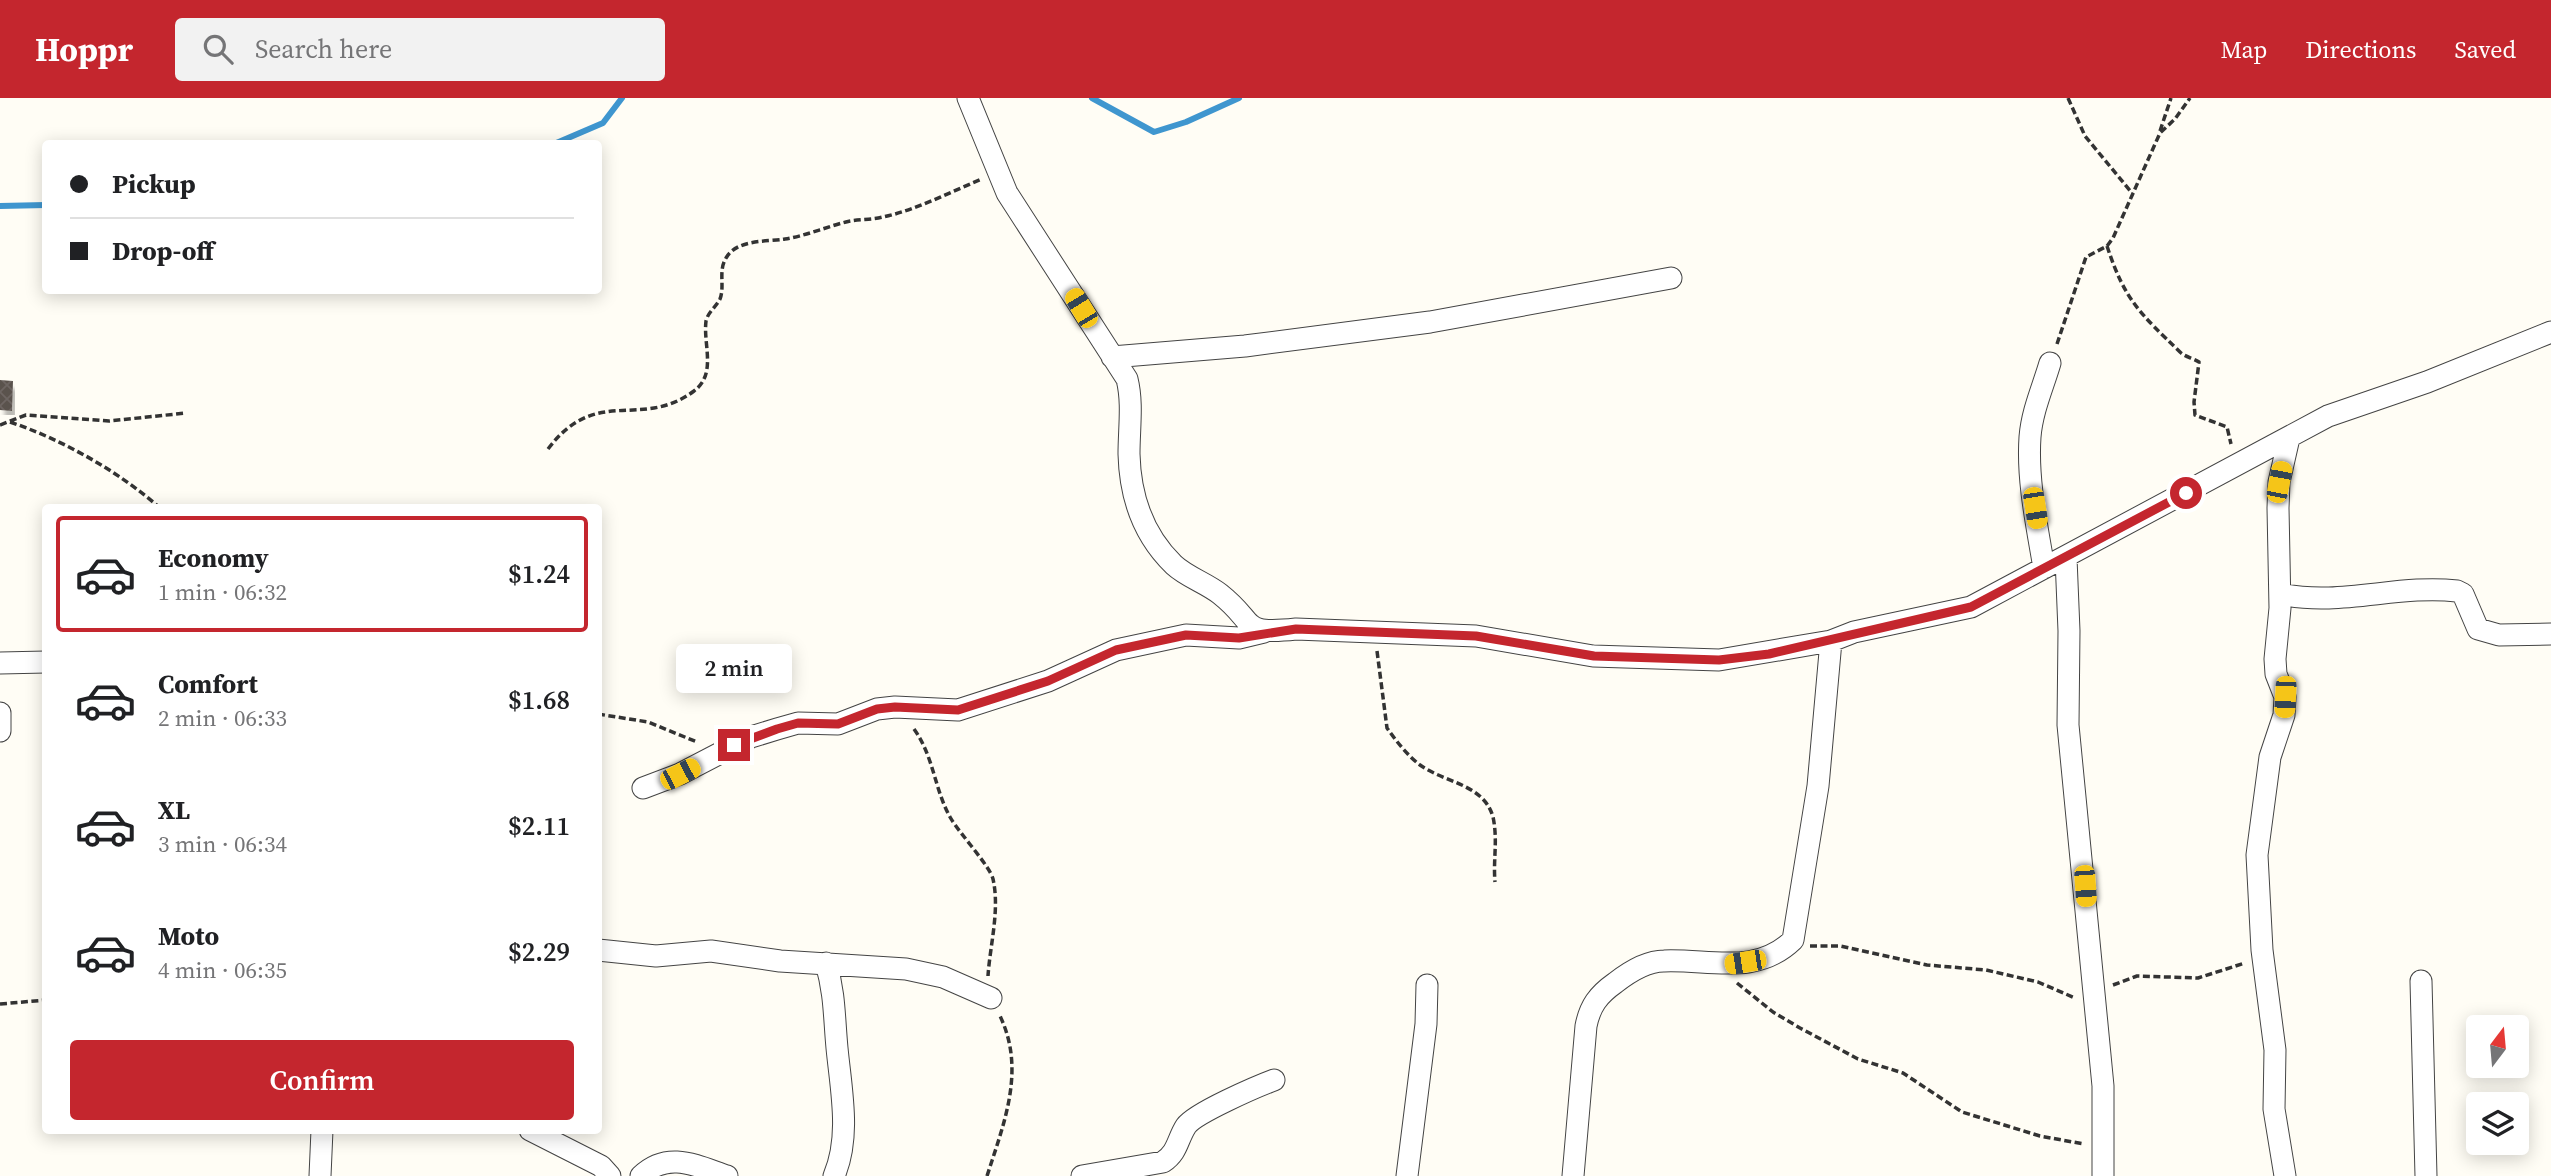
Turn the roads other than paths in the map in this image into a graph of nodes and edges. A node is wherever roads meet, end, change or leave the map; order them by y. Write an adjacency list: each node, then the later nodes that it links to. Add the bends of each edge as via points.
1 (968, 98): 4 (street, via 997,174 1018,212)
2 (1671, 278): 4 (street, via 1430,322 1245,346)
3 (2551, 332): 6 (street, via 2439,378 2338,412)
4 (1112, 357): 10 (street, via 1127,379 1132,397 1129,469 1136,510 1175,565 1212,588 1243,620)
5 (2050, 363): 8 (street, via 2030,437)
6 (2290, 438): 7 (street); 9 (street, via 2278,495)
7 (2066, 558): 8 (street); 34 (street, via 2067,725 2103,1086)
8 (2044, 568): 12 (street, via 1971,607)
9 (2280, 594): 11 (street, via 2328,599 2457,590 2478,629 2499,635); 35 (street, via 2275,659 2285,697 2284,715 2270,757 2258,855 2275,1050 2274,1109)
10 (1264, 632): 12 (street, via 1296,629 1476,636 1594,656 1719,660); 17 (street, via 1239,638 1186,635 1116,650 1048,681 958,710 895,707 838,724 798,723 716,753)
11 (2551, 634)
12 (1831, 641): 33 (street, via 1818,786 1797,928 1780,954 1719,964 1646,964 1602,992 1589,1009)
13 (42, 662): 14 (street)
14 (0, 663)
15 (0, 713): 16 (street)
16 (0, 731)
17 (643, 788)
18 (602, 950): 19 (street, via 656,956 711,951)
19 (826, 963): 22 (street, via 943,976); 30 (street, via 836,1004 843,1103 842,1150)
20 (2421, 981): 36 (street)
21 (1427, 985): 32 (street)
22 (991, 998)
23 (1274, 1080): 31 (street, via 1189,1122 1177,1149 1163,1162)
24 (322, 1134): 26 (street)
25 (538, 1134): 27 (street, via 601,1166)
26 (320, 1176)
27 (610, 1176)
28 (641, 1176): 29 (street, via 665,1162 686,1161)
29 (727, 1176)
30 (834, 1176)
31 (1082, 1176)
32 (1407, 1176)
33 (1573, 1176)
34 (2103, 1176)
35 (2285, 1176)
36 (2426, 1176)

